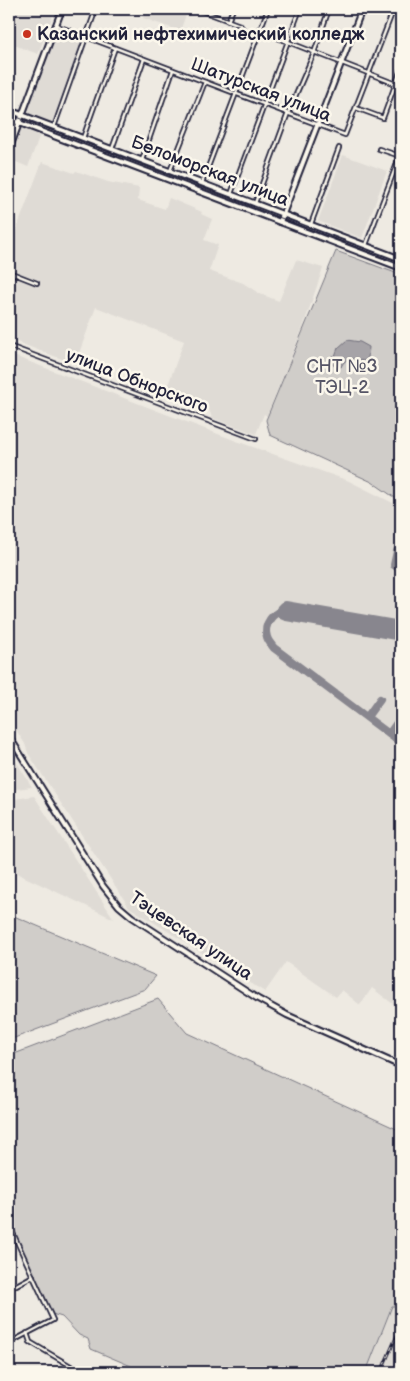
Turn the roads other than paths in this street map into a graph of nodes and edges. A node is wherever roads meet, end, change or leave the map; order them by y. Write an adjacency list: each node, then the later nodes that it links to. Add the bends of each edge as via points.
1 (62, 9): 13 (main road)
2 (96, 9): 15 (street)
3 (199, 9): 12 (street)
4 (233, 9): 12 (street)
5 (268, 9): 14 (street)
6 (300, 9): 17 (street)
7 (329, 9): 19 (street)
8 (362, 9): 21 (main road)
9 (388, 9): 10 (street)
10 (393, 11): 11 (street); 24 (street)
11 (401, 14)
12 (228, 20): 16 (street)
13 (55, 25): 15 (street, Шатурская улица); 33 (main road)
14 (260, 31): 16 (street); 17 (street)
15 (87, 37): 18 (street, Шатурская улица); 37 (street)
16 (257, 39): 28 (street)
17 (288, 43): 19 (street); 29 (street)
18 (115, 48): 20 (street, Шатурская улица); 38 (street)
19 (314, 53): 21 (street); 32 (street)
20 (144, 59): 22 (street, Шатурская улица); 40 (street)
21 (341, 63): 24 (street); 36 (main road)
22 (174, 70): 25 (street, Шатурская улица); 44 (street)
23 (401, 70): 26 (street)
24 (369, 74): 26 (street); 30 (street)
25 (205, 82): 28 (street, Шатурская улица); 46 (street)
26 (396, 84): 27 (street); 30 (street, via 383,118)
27 (401, 86)
28 (236, 93): 29 (street, Шатурская улица); 48 (street)
29 (264, 104): 32 (street, Шатурская улица); 49 (street)
30 (356, 108): 36 (street, Шатурская улица, via 345,135)
31 (9, 110): 33 (main road, Беломорская улица)
32 (288, 113): 36 (street, Шатурская улица); 50 (street)
33 (22, 115): 35 (main road); 37 (main road, Беломорская улица)
34 (9, 119): 35 (main road, Беломорская улица)
35 (19, 123): 42 (main road); 47 (main road, Беломорская улица)
36 (317, 124): 51 (main road)
37 (54, 127): 38 (main road, Беломорская улица)
38 (83, 138): 40 (main road, Беломорская улица)
39 (340, 148): 53 (street)
40 (112, 149): 44 (main road, Беломорская улица)
41 (379, 149): 43 (street)
42 (9, 150)
43 (401, 155): 54 (street)
44 (142, 160): 45 (main road, Беломорская улица)
45 (150, 163): 46 (main road, Беломорская улица); 47 (main road)
46 (170, 171): 48 (main road, Беломорская улица)
47 (147, 172): 52 (main road, Беломорская улица)
48 (202, 183): 49 (main road, Беломорская улица)
49 (231, 194): 50 (main road, Беломорская улица)
50 (255, 203): 51 (main road, Беломорская улица)
51 (283, 214): 52 (main road); 53 (main road, Беломорская улица)
52 (280, 222): 57 (main road, Беломорская улица)
53 (311, 224): 54 (main road, Беломорская улица)
54 (366, 245): 56 (main road, Беломорская улица)
55 (401, 247): 56 (street)
56 (399, 258)
57 (401, 268)
58 (9, 272): 59 (street)
59 (37, 283)
60 (9, 346): 61 (street, улица Обнорского)
61 (256, 439)
62 (9, 736): 63 (main road, Тэцевская улица, via 103,886 132,917 265,1003)
63 (401, 1066)
64 (10, 1232): 65 (street)
65 (33, 1276): 66 (street); 67 (street, via 53,1320)
66 (9, 1288)
67 (26, 1333): 68 (street); 69 (street, via 30,1342)
68 (9, 1342)
69 (81, 1372)

